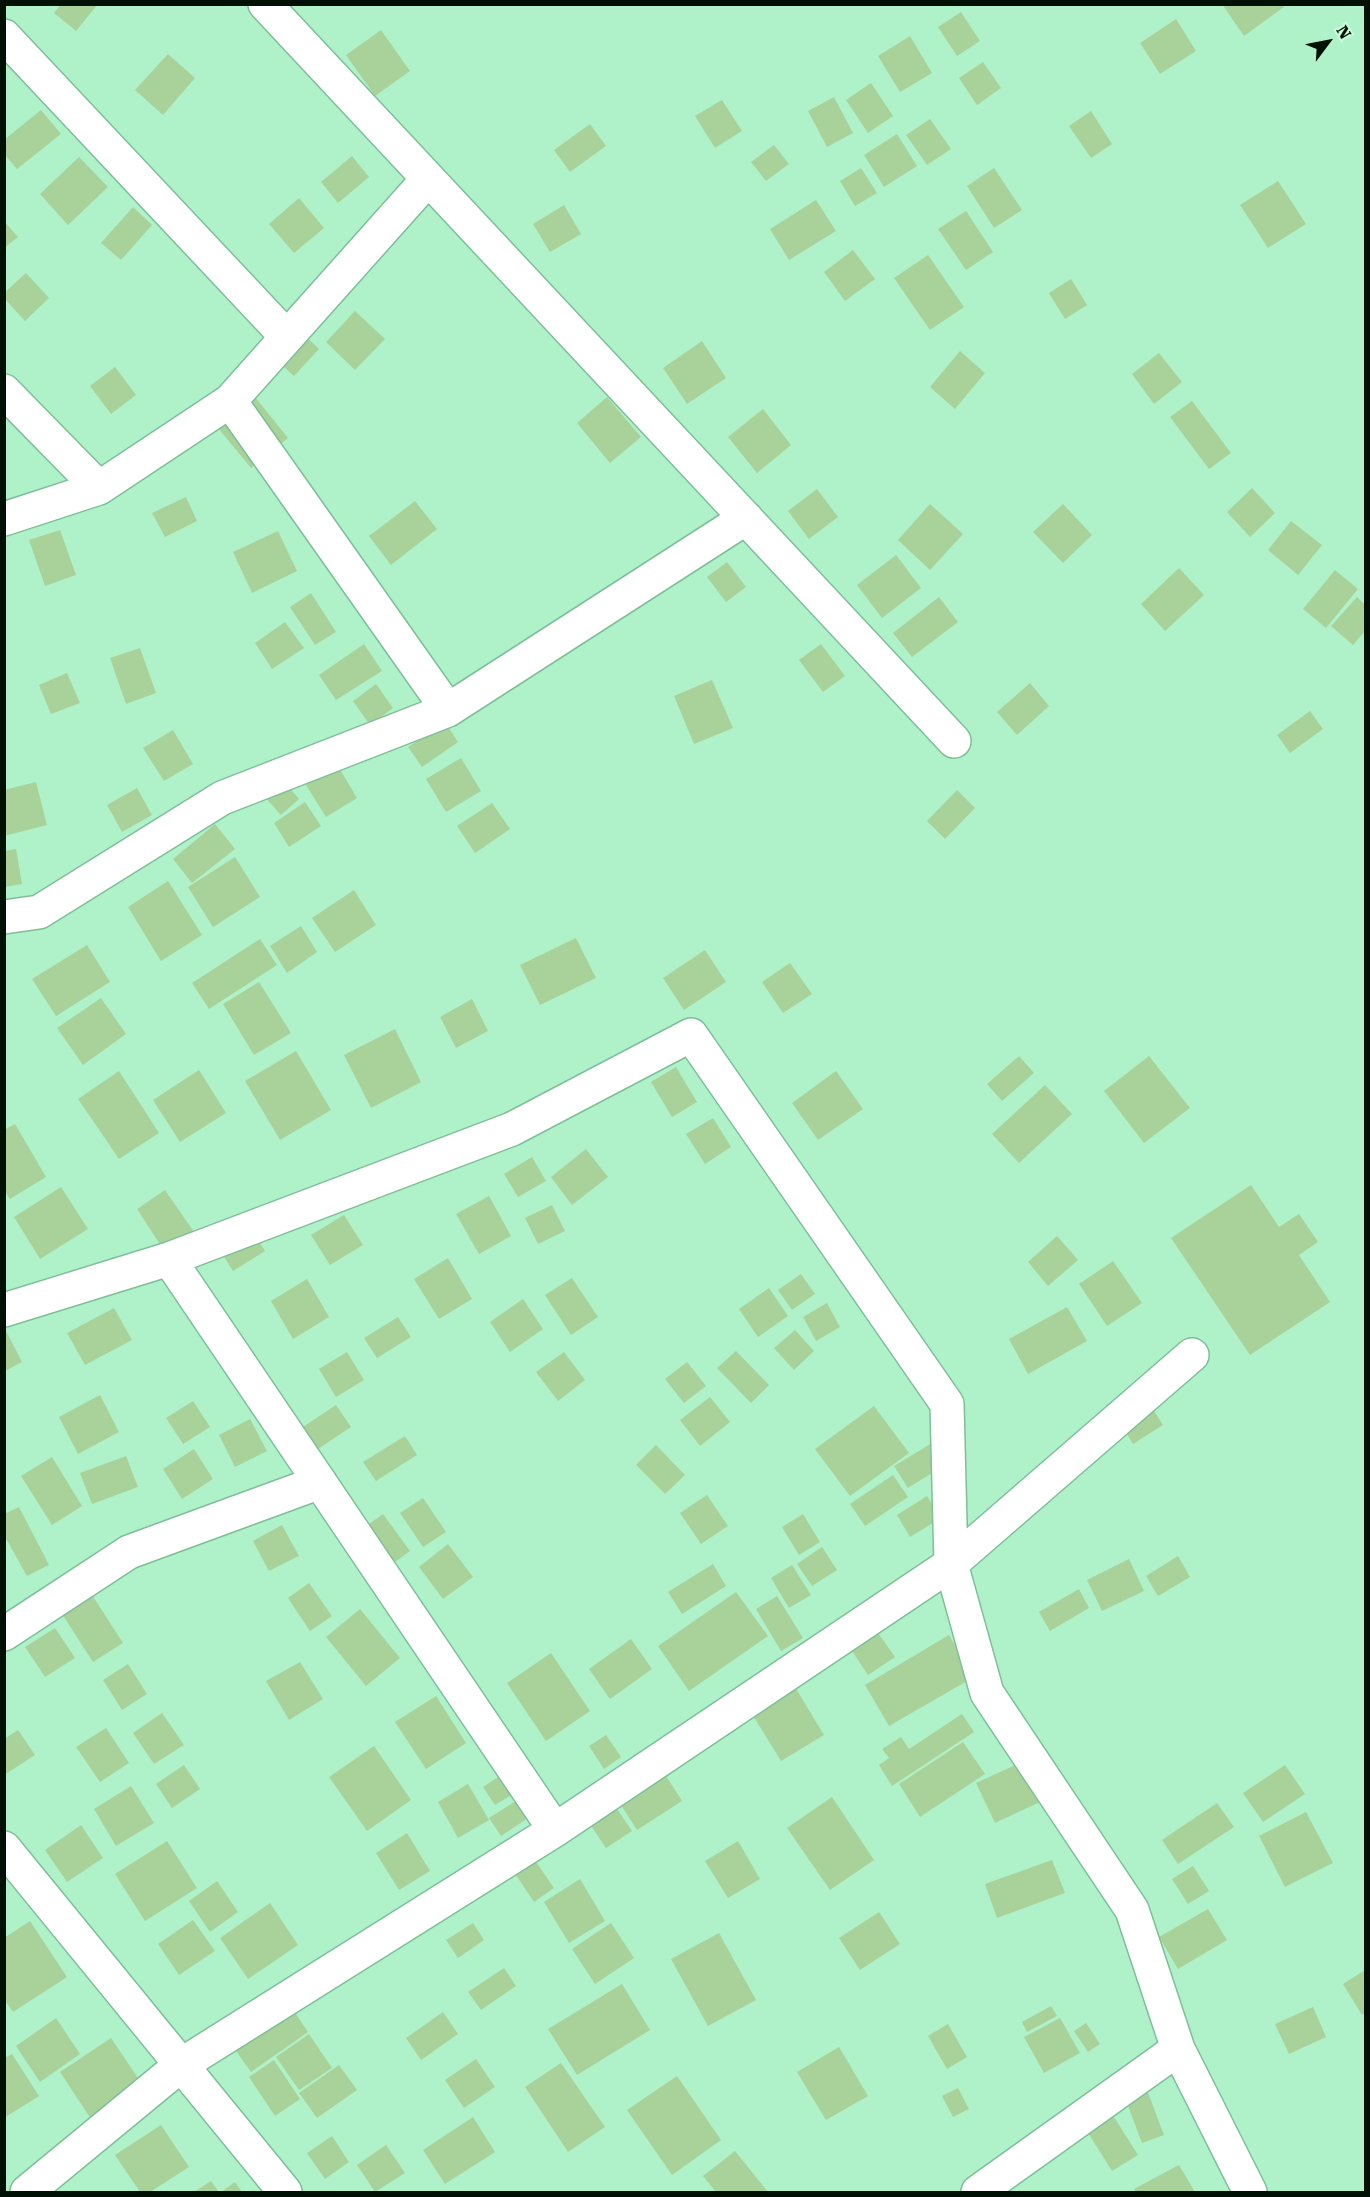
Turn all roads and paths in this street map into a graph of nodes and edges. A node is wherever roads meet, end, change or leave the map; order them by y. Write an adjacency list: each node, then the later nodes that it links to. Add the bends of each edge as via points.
1 (265, 4): 3 (street)
2 (4, 36): 4 (street)
3 (428, 178): 4 (street); 8 (street)
4 (286, 336): 6 (street)
5 (4, 391): 7 (street)
6 (230, 401): 7 (street); 10 (street)
7 (99, 489): 9 (street)
8 (746, 518): 10 (street); 11 (street)
9 (4, 519)
10 (448, 710): 12 (street, via 222,798 39,912)
11 (954, 741)
12 (4, 917)
13 (169, 1259): 14 (street); 16 (street); 17 (street, via 512,1129 691,1035 948,1404)
14 (4, 1310)
15 (1192, 1356): 17 (street)
16 (320, 1482): 18 (street, via 129,1551); 19 (street)
17 (951, 1564): 19 (street); 21 (street, via 987,1693 1132,1910)
18 (4, 1634)
19 (555, 1830): 22 (street)
20 (4, 1848): 22 (street)
21 (1178, 2049): 25 (street); 26 (street)
22 (181, 2065): 23 (street); 24 (street)
23 (27, 2193)
24 (285, 2193)
25 (978, 2193)
26 (1250, 2193)

